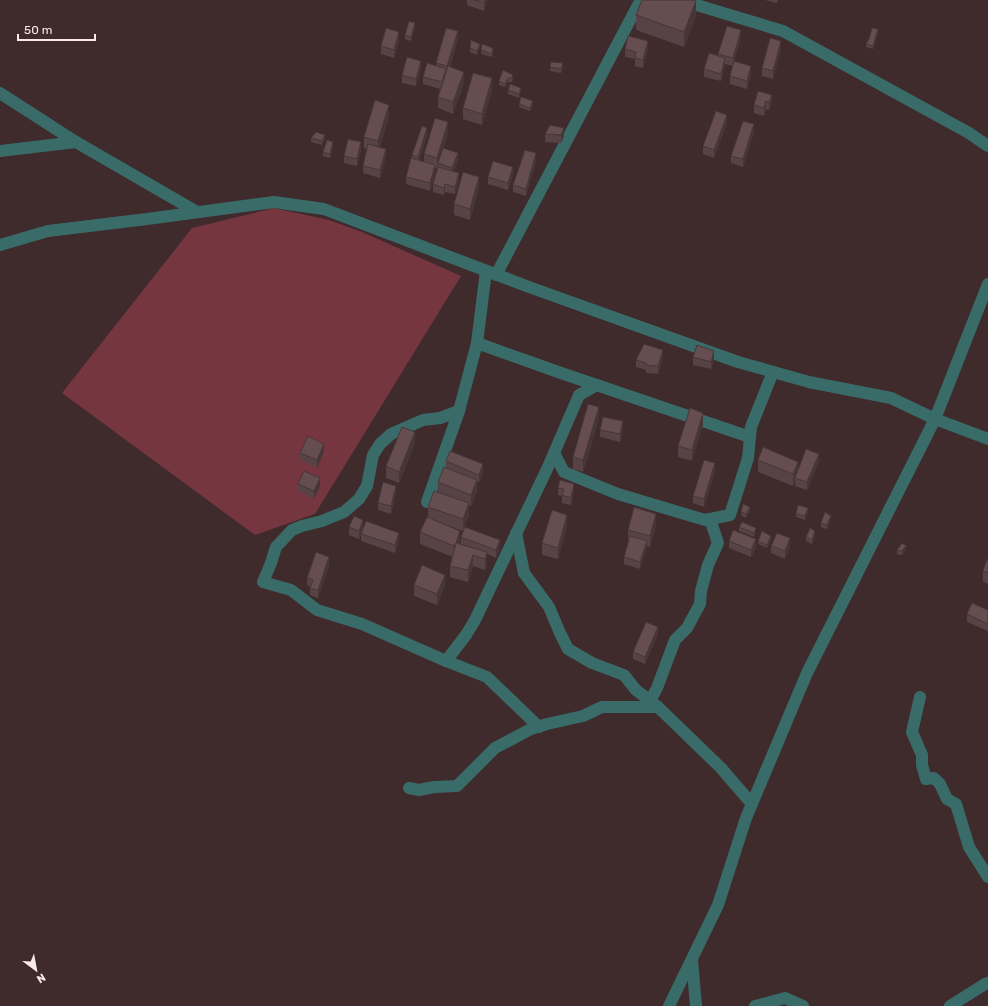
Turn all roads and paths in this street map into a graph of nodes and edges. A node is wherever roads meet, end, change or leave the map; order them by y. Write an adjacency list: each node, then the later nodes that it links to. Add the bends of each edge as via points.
1 (648, 0): 9 (street, via 638,4)
2 (680, 0): 5 (street, via 783,31 969,133)
3 (0, 93): 4 (street)
4 (76, 142): 6 (street); 7 (street)
5 (988, 146)
6 (0, 151)
7 (197, 212): 8 (street, via 48,231); 9 (street, via 274,202 324,209)
8 (0, 246)
9 (491, 273): 11 (street); 12 (street, via 738,362)
10 (988, 284): 15 (street)
11 (477, 343): 13 (street); 14 (street)
12 (774, 372): 15 (street, via 809,382 891,398); 16 (street, via 751,427)
13 (597, 385): 16 (street); 18 (street, via 579,395)
14 (459, 411): 19 (street); 22 (street, via 440,418 423,420 391,434 373,455 367,486 359,499 344,512 292,530 276,547 263,582 292,590 317,610 362,624)
15 (935, 419): 17 (street); 27 (street, via 807,673)
16 (750, 437): 20 (street, via 748,458 730,515)
17 (988, 439)
18 (554, 453): 20 (street, via 564,472 618,494 705,520); 21 (street)
19 (427, 502)
20 (710, 519): 24 (street, via 718,543 708,564 700,604 687,628 675,640 657,688)
21 (516, 534): 22 (street, via 475,620); 24 (street, via 524,573 549,607 568,649 592,663 624,675 636,690)
22 (446, 661): 25 (street, via 487,677)
23 (920, 697): 28 (street, via 912,732 922,755 926,779 934,778 947,799 956,804 969,847)
24 (654, 704): 25 (street, via 602,707 583,716); 27 (street, via 721,768)
25 (539, 727): 26 (street, via 495,748 457,786 419,790)
26 (409, 788)
27 (752, 804): 29 (street, via 718,905)
28 (988, 877)
29 (692, 959): 31 (street); 32 (street)
30 (988, 983): 35 (street)
31 (669, 1006)
32 (696, 1006)
33 (755, 1006): 34 (street, via 785,998)
34 (803, 1006)
35 (950, 1006)

